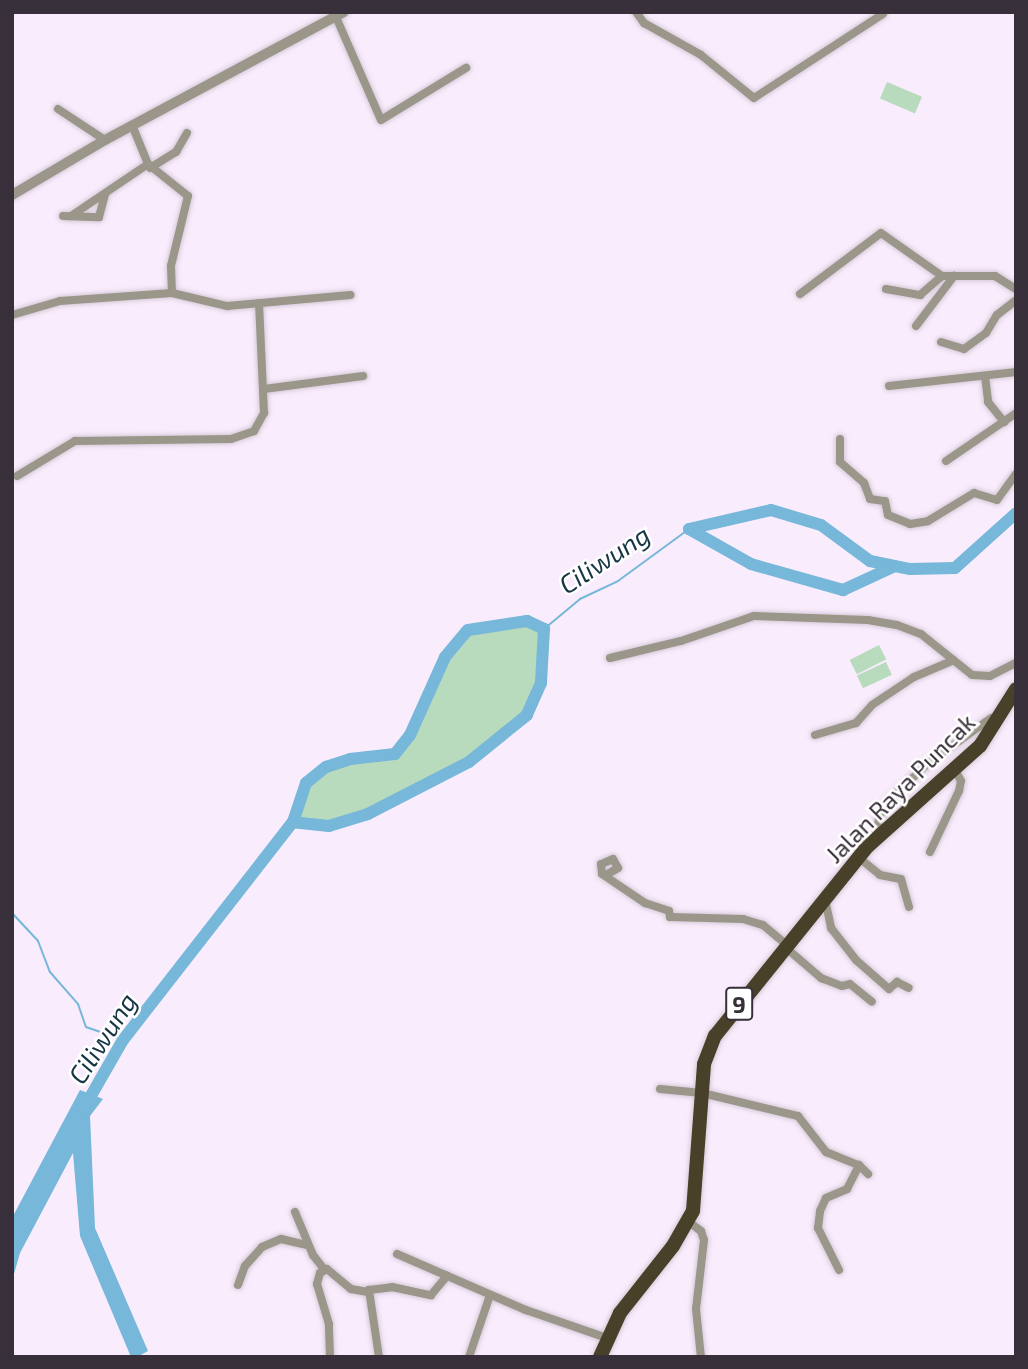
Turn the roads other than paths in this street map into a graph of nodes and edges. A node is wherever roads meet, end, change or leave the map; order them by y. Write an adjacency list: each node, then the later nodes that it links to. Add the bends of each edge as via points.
1 (636, 12): 3 (street, via 644,23 701,55 754,98)
2 (340, 14): 4 (street, via 382,120); 6 (street)
3 (883, 14)
4 (466, 68)
5 (58, 109): 8 (street)
6 (132, 125): 8 (street); 9 (street)
7 (187, 133): 9 (street, via 176,152)
8 (105, 140): 11 (street)
9 (149, 166): 10 (street); 16 (street, via 188,196 170,266)
10 (105, 194): 10 (street, via 101,216 67,216)
11 (12, 195)
12 (942, 276): 13 (street); 14 (street, via 920,295); 17 (street, via 881,233)
13 (954, 276): 15 (street, via 995,276); 22 (street)
14 (886, 289)
15 (1016, 289)
16 (172, 293): 20 (street, via 188,293 222,306); 21 (street, via 60,301)
17 (800, 293)
18 (351, 295): 20 (street)
19 (1016, 300): 23 (street, via 964,349)
20 (259, 303): 28 (street)
21 (12, 315)
22 (916, 326)
23 (941, 342)
24 (1016, 372): 26 (street)
25 (363, 376): 28 (street)
26 (985, 376): 27 (street); 30 (street, via 988,402)
27 (889, 386)
28 (264, 389): 34 (street, via 263,419 248,434 231,439 75,441)
29 (1016, 414): 30 (street)
30 (1004, 422): 32 (street)
31 (840, 439): 33 (street, via 840,462 864,483 870,499 885,501 888,515 910,524 928,521 974,493 997,500)
32 (946, 461)
33 (1016, 474)
34 (17, 477)
35 (610, 658): 36 (street, via 681,642 754,616 874,620 921,634)
36 (954, 660): 37 (street, via 979,677); 40 (street, via 914,677 872,705 856,723)
37 (1016, 663)
38 (1016, 689): 41 (highway, Jalan Raya Puncak / 9, via 989,735)
39 (991, 718): 42 (street, via 927,764 888,802 879,817)
40 (816, 735)
41 (956, 772): 42 (highway, Jalan Raya Puncak / 9); 43 (street, via 961,781 959,791)
42 (877, 836): 44 (highway, Jalan Raya Puncak / 9)
43 (930, 852)
44 (858, 857): 46 (highway, Jalan Raya Puncak / 9); 47 (street, via 880,876 901,880)
45 (606, 876): 48 (street, via 645,903 669,912 670,917 743,919 763,925)
46 (825, 896): 48 (highway, Jalan Raya Puncak / 9); 49 (street, via 826,918 838,940 889,989 897,982)
47 (909, 907)
48 (786, 946): 50 (street, via 821,978 842,986 850,984); 52 (highway, Jalan Raya Puncak / 9, via 715,1036 704,1064)
49 (909, 988)
50 (872, 1002)
51 (660, 1089): 52 (street)
52 (702, 1093): 53 (street, via 788,1111 798,1116 833,1157); 56 (highway, Jalan Raya Puncak / 9, via 698,1182)
53 (859, 1165): 54 (street); 60 (street, via 847,1189 826,1198 820,1211 818,1228)
54 (867, 1174)
55 (295, 1212): 57 (street)
56 (689, 1222): 65 (highway, Jalan Raya Puncak / 9); 70 (street, via 704,1240 696,1309)
57 (308, 1245): 59 (street); 62 (street, via 281,1239 262,1247 245,1266)
58 (397, 1255): 61 (street)
59 (324, 1269): 63 (street, via 351,1289); 66 (street, via 317,1284 329,1324)
60 (839, 1270)
61 (447, 1276): 63 (street, via 431,1295 384,1286); 64 (street)
62 (238, 1285)
63 (368, 1292): 67 (street)
64 (490, 1295): 65 (street); 68 (street)
65 (607, 1338): 69 (highway, Jalan Raya Puncak / 9)
66 (330, 1357)
67 (379, 1357)
68 (469, 1357)
69 (600, 1357)
70 (701, 1357)

